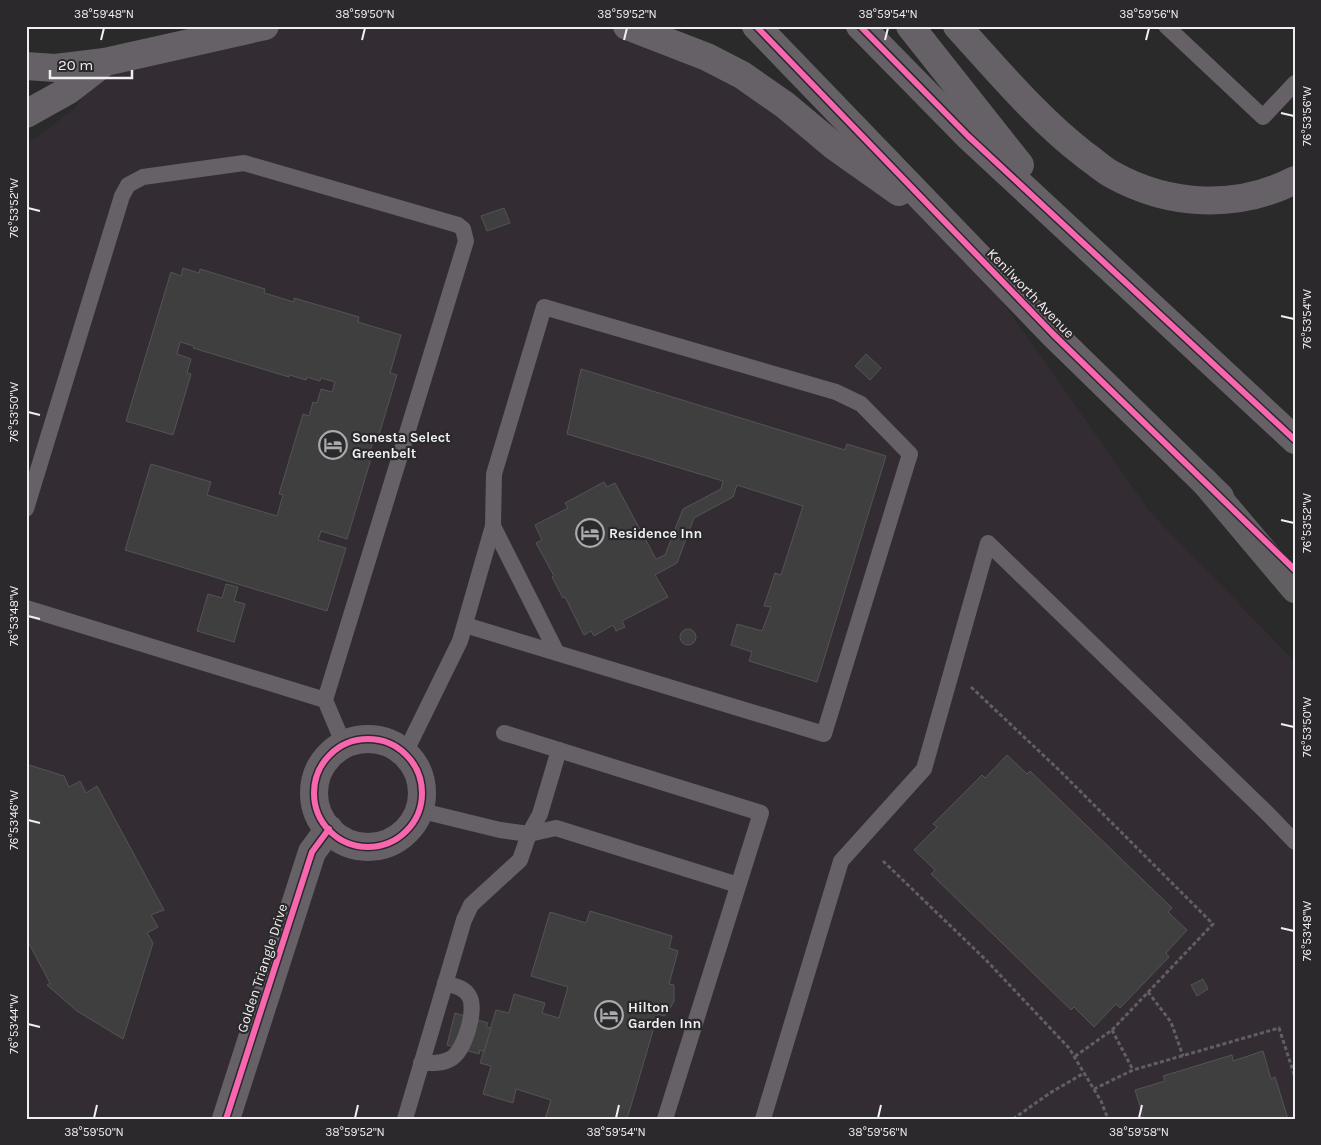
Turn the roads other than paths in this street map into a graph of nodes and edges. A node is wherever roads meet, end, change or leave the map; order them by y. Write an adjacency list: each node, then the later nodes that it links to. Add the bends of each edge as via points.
1 (266, 26): 8 (main road)
2 (627, 26): 13 (main road, via 707,57 742,75 785,105 834,146)
3 (756, 26): 13 (main road, Kenilworth Avenue)
4 (860, 26): 14 (main road, via 968,136)
5 (910, 26): 14 (main road)
6 (957, 26): 12 (main road, via 1036,112 1071,144 1111,174 1137,186 1181,199 1231,201)
7 (1166, 26): 10 (lane, via 1262,117)
8 (105, 62): 9 (main road, via 55,68); 11 (main road, via 69,90)
9 (26, 66)
10 (1295, 83)
11 (26, 114)
12 (1295, 180)
13 (950, 227): 16 (main road, Kenilworth Avenue, via 1053,334)
14 (1085, 246): 15 (main road)
15 (1295, 440)
16 (1204, 481): 19 (main road, Kenilworth Avenue); 20 (highway)
17 (26, 509): 24 (lane, via 128,185 143,177 244,163 458,225 463,229 466,241)
18 (493, 526): 22 (lane); 23 (lane); 23 (lane, via 494,474 544,307 836,392 861,404 910,454 824,734)
19 (1295, 570)
20 (1295, 589)
21 (26, 608): 24 (lane)
22 (465, 625): 23 (lane); 28 (lane)
23 (557, 653)
24 (325, 700): 26 (lane)
25 (504, 733): 27 (lane)
26 (344, 745): 28 (main road, via 359,739 381,740); 30 (main road, via 330,754 316,780 315,801 322,821)
27 (558, 750): 31 (lane, via 540,814); 33 (lane, via 761,813)
28 (405, 753): 29 (main road, via 415,765 422,785)
29 (418, 810): 30 (main road, via 410,827 396,839 380,845 355,845); 31 (lane)
30 (330, 829): 36 (main road, Golden Triangle Drive, via 312,852)
31 (529, 834): 33 (lane, via 556,828); 34 (lane, via 520,860 471,905)
32 (1295, 842): 39 (lane, via 988,543 924,769 841,861)
33 (738, 885): 38 (lane)
34 (445, 982): 35 (lane); 35 (lane, via 463,989 469,996 472,1018 454,1057 437,1063)
35 (421, 1063): 37 (lane)
36 (226, 1119)
37 (405, 1119)
38 (666, 1119)
39 (762, 1119)

